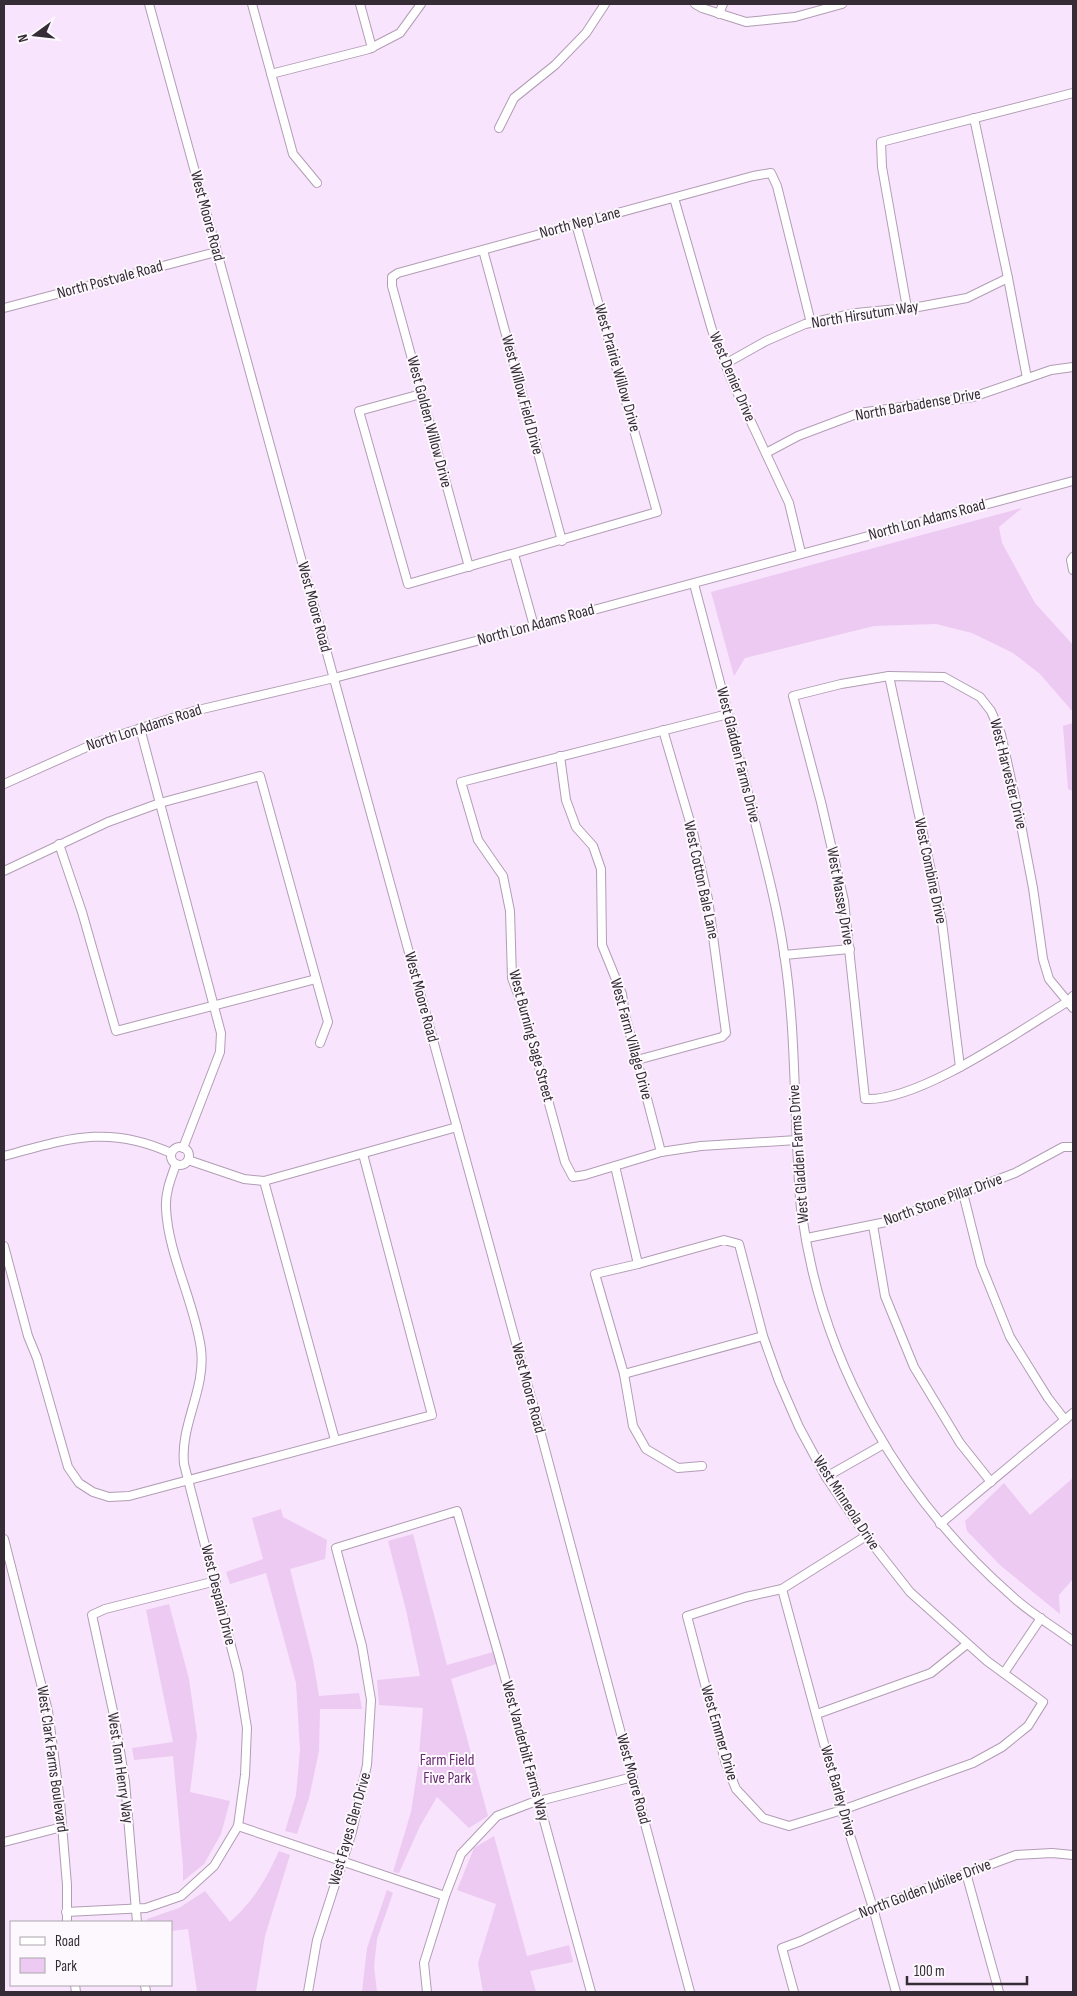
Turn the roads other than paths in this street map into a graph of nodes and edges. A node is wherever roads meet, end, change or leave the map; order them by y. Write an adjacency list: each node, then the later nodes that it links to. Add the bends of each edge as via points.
1 (149, 4): 19 (street, West Moore Road)
2 (252, 4): 11 (street)
3 (360, 4): 10 (street)
4 (421, 4): 10 (street, via 400,33)
5 (605, 4): 14 (street, via 586,33 514,98)
6 (695, 4): 9 (street)
7 (723, 4): 9 (street)
8 (842, 4): 9 (street, via 796,17 746,22)
9 (719, 14)
10 (372, 48): 11 (street)
11 (271, 74): 15 (street, via 293,154)
12 (1073, 93): 13 (street)
13 (974, 118): 21 (street); 23 (street, via 881,142 882,167)
14 (499, 128)
15 (317, 184)
16 (674, 198): 17 (street, North Nep Lane); 24 (street, North Nep Lane, via 770,173 777,186); 25 (street, West Denier Drive)
17 (576, 224): 18 (street, North Nep Lane); 31 (street, West Prairie Willow Drive, via 658,512)
18 (483, 250): 20 (street, North Nep Lane, via 398,273); 31 (street, West Willow Field Drive)
19 (216, 252): 22 (street, North Postvale Road); 40 (street, West Moore Road)
20 (392, 278): 28 (street, West Golden Willow Drive)
21 (1008, 278): 23 (street, North Hirsutum Way, via 967,298); 27 (street)
22 (4, 308)
23 (908, 308): 24 (street, North Hirsutum Way, via 856,313)
24 (811, 323): 25 (street, North Hirsutum Way, via 766,341)
25 (725, 364): 29 (street, West Denier Drive)
26 (1073, 367): 27 (street, North Barbadense Drive)
27 (1027, 378): 29 (street, North Barbadense Drive, via 973,398 859,413 798,436)
28 (421, 394): 35 (street, West Golden Willow Drive); 35 (street, via 359,411 408,584)
29 (766, 453): 32 (street, West Denier Drive, via 789,503)
30 (1073, 481): 32 (street, North Lon Adams Road)
31 (562, 540): 33 (street)
32 (801, 553): 37 (street, North Lon Adams Road)
33 (514, 554): 35 (street); 38 (street)
34 (1072, 559): 36 (street)
35 (469, 566)
36 (1073, 570)
37 (694, 584): 38 (street, North Lon Adams Road); 42 (street, West Gladden Farms Drive)
38 (534, 626): 40 (street, North Lon Adams Road)
39 (889, 676): 41 (street, West Harvester Drive); 53 (street, West Harvester Drive, via 944,678 980,697 991,711 1000,734 1021,825 1043,958 1049,979); 58 (street, West Combine Drive, via 942,922)
40 (334, 678): 43 (street, North Lon Adams Road, via 194,711); 59 (street, West Moore Road)
41 (793, 696): 50 (street, West Massey Drive, via 822,802 844,901)
42 (728, 714): 44 (street); 51 (street, West Gladden Farms Drive, via 773,893)
43 (140, 728): 46 (street, North Lon Adams Road, via 98,742); 47 (street)
44 (663, 730): 45 (street); 57 (street, West Cotton Bale Lane, via 693,832 708,899 726,1033 722,1037)
45 (560, 756): 57 (street, West Farm Village Drive, via 566,800 576,827 593,846 601,869 602,945 622,994); 69 (street, West Burning Sage Street, via 461,782 478,840 503,876 510,911 512,978 565,1162 573,1177)
46 (4, 784)
47 (160, 803): 48 (street); 52 (street, via 260,776); 54 (street)
48 (59, 844): 49 (street); 54 (street, via 116,1031)
49 (4, 871)
50 (850, 949): 51 (street); 58 (street, West Massey Drive, via 865,1099 879,1100 904,1092)
51 (784, 955): 60 (street, West Gladden Farms Drive)
52 (316, 979): 54 (street); 56 (street, via 328,1022)
53 (1070, 999): 55 (street, West Harvester Drive); 58 (street)
54 (214, 1005): 62 (street, via 220,1052)
55 (1073, 1008)
56 (320, 1043)
57 (637, 1060): 63 (street, West Farm Village Drive)
58 (960, 1067)
59 (457, 1127): 65 (street); 98 (street, West Moore Road)
60 (797, 1140): 63 (street); 73 (street, West Gladden Farms Drive, via 802,1216)
61 (1073, 1147): 71 (street, North Stone Pillar Drive, via 1063,1147 1015,1173)
62 (183, 1148): 64 (street, via 177,1147); 67 (street, via 188,1152)
63 (661, 1152): 69 (street)
64 (171, 1153): 66 (street, via 113,1136 79,1138); 68 (street)
65 (363, 1154): 70 (street); 80 (street, via 432,1414)
66 (4, 1156)
67 (188, 1160): 68 (street); 70 (street, via 244,1179)
68 (176, 1164): 84 (street, West Despain Drive, via 166,1208 201,1349 201,1373 183,1448)
69 (615, 1166): 75 (street)
70 (264, 1181): 80 (street)
71 (963, 1193): 72 (street, North Stone Pillar Drive); 79 (street, via 981,1265 1010,1337)
72 (873, 1225): 73 (street, North Stone Pillar Drive); 85 (street, via 885,1296 914,1367 960,1443)
73 (807, 1238): 81 (street, West Gladden Farms Drive, via 823,1307 842,1360)
74 (4, 1246): 84 (street, via 68,1467 79,1483 109,1497 129,1496)
75 (638, 1264): 76 (street, West Minneola Drive, via 724,1240 739,1244); 77 (street, via 595,1274)
76 (763, 1336): 77 (street); 83 (street, West Minneola Drive, via 779,1381)
77 (624, 1374): 82 (street, via 633,1426 646,1449 678,1468)
78 (1073, 1413): 79 (street)
79 (1065, 1420): 85 (street)
80 (335, 1440): 84 (street)
81 (884, 1444): 83 (street); 86 (street, West Gladden Farms Drive)
82 (702, 1466)
83 (826, 1477): 87 (street, West Minneola Drive)
84 (188, 1480): 90 (street, West Despain Drive)
85 (991, 1482): 86 (street)
86 (940, 1524): 92 (street, West Gladden Farms Drive, via 1013,1598)
87 (866, 1536): 91 (street); 94 (street, West Minneola Drive, via 910,1592)
88 (4, 1540): 102 (street, West Clark Farms Boulevard, via 48,1711)
89 (336, 1548): 99 (street, West Vanderbilt Farms Way, via 457,1511); 105 (street, West Fayes Glen Drive, via 362,1646 371,1700 367,1765)
90 (216, 1581): 101 (street, West Despain Drive, via 238,1673 247,1728); 109 (street, West Tom Henry Way, via 92,1615 125,1782)
91 (782, 1589): 97 (street, West Barley Drive); 100 (street, West Emmer Drive, via 687,1616 726,1764 736,1789 763,1818 789,1826)
92 (1041, 1618): 93 (street, West Gladden Farms Drive); 95 (street)
93 (1073, 1641)
94 (967, 1644): 95 (street, West Minneola Drive); 97 (street, via 931,1673)
95 (1004, 1673): 96 (street, West Minneola Drive)
96 (1043, 1702): 100 (street, West Emmer Drive, via 1028,1726 1002,1747 973,1763)
97 (817, 1714): 100 (street, West Barley Drive)
98 (633, 1777): 99 (street); 116 (street, West Moore Road)
99 (538, 1801): 107 (street, via 497,1816 461,1854); 115 (street, West Vanderbilt Farms Way)
100 (842, 1810): 108 (street, West Barley Drive)
101 (238, 1826): 105 (street); 109 (street, West Despain Drive, via 214,1866 181,1896)
102 (62, 1827): 103 (street); 110 (street, West Clark Farms Boulevard)
103 (4, 1842)
104 (1073, 1855): 106 (street, North Golden Jubilee Drive, via 1016,1855)
105 (342, 1861): 107 (street); 113 (street, West Fayes Glen Drive, via 316,1940)
106 (966, 1873): 108 (street, North Golden Jubilee Drive); 119 (street)
107 (445, 1896): 114 (street, via 424,1962)
108 (874, 1908): 117 (street, North Golden Jubilee Drive, via 782,1948); 118 (street, West Barley Drive)
109 (135, 1909): 110 (street, West Despain Drive); 112 (street, West Tom Henry Way)
110 (66, 1912): 111 (street, West Clark Farms Boulevard)
111 (67, 1921)
112 (137, 1921)
113 (308, 1992)
114 (428, 1992)
115 (591, 1992)
116 (690, 1992)
117 (794, 1992)
118 (896, 1992)
119 (999, 1992)

